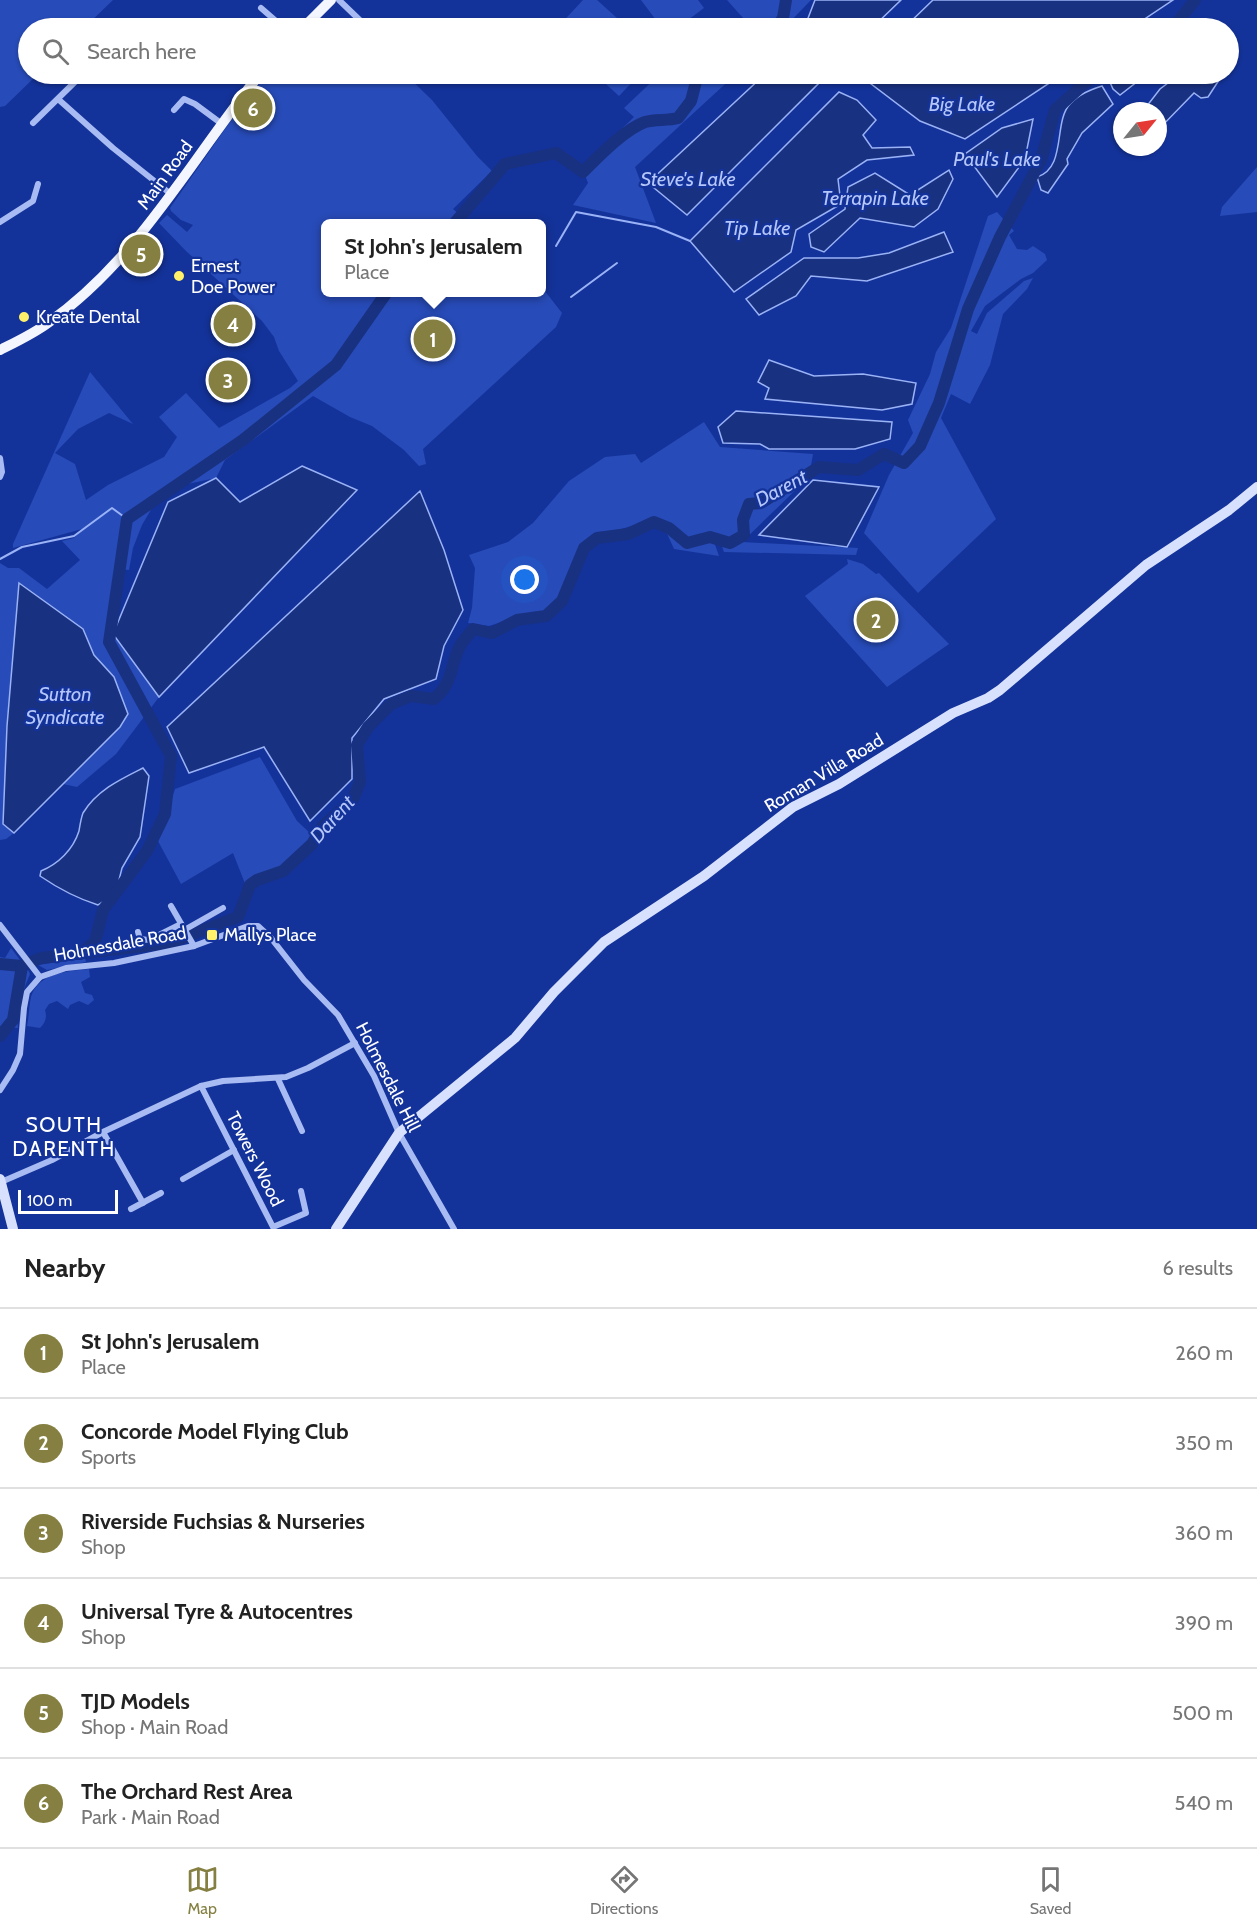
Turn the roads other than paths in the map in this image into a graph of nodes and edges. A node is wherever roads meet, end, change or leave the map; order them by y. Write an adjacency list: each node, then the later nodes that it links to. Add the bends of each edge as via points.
1 (331, 0): 5 (main road)
2 (339, 0): 6 (street)
3 (261, 8): 4 (street)
4 (272, 18)
5 (313, 18)
6 (358, 18)
7 (73, 84): 9 (street)
8 (252, 84): 12 (main road, Main Road)
9 (58, 99): 11 (street); 14 (street)
10 (174, 110): 12 (street, via 184,99)
11 (33, 123)
12 (222, 124): 14 (main road, Main Road)
13 (38, 184): 15 (street, via 33,201)
14 (172, 195): 16 (main road, Main Road, via 147,228 81,296 47,324)
15 (0, 222)
16 (0, 350)
17 (0, 458): 18 (street)
18 (0, 477)
19 (1257, 487): 34 (street, Roman Villa Road, via 1146,565 1000,690 793,807 704,876 604,942 515,1038)
20 (171, 906): 24 (street)
21 (223, 908): 24 (street)
22 (0, 925): 27 (street)
23 (254, 925): 26 (street, Holmesdale Road); 28 (street, Holmesdale Hill, via 265,931 338,1015)
24 (185, 929): 25 (street, via 149,940 140,939); 26 (street)
25 (138, 932)
26 (193, 944): 27 (street, Holmesdale Road, via 114,963)
27 (38, 975): 31 (street, Holmesdale Road, via 27,992 20,1054)
28 (355, 1042): 29 (street, via 308,1068); 34 (street, Holmesdale Hill)
29 (278, 1079): 30 (street); 32 (street)
30 (201, 1086): 33 (street); 35 (street, Towers Wood)
31 (0, 1090)
32 (302, 1131)
33 (103, 1132): 37 (street, via 52,1160); 40 (street)
34 (399, 1133): 43 (street, Roman Villa Road); 44 (street, Holmesdale Hill)
35 (234, 1150): 36 (street); 38 (street, Towers Wood, via 273,1227 306,1213)
36 (183, 1179)
37 (0, 1180): 42 (street)
38 (301, 1191)
39 (161, 1193): 40 (street)
40 (143, 1203): 41 (street)
41 (132, 1209)
42 (13, 1229)
43 (336, 1229)
44 (454, 1229)

